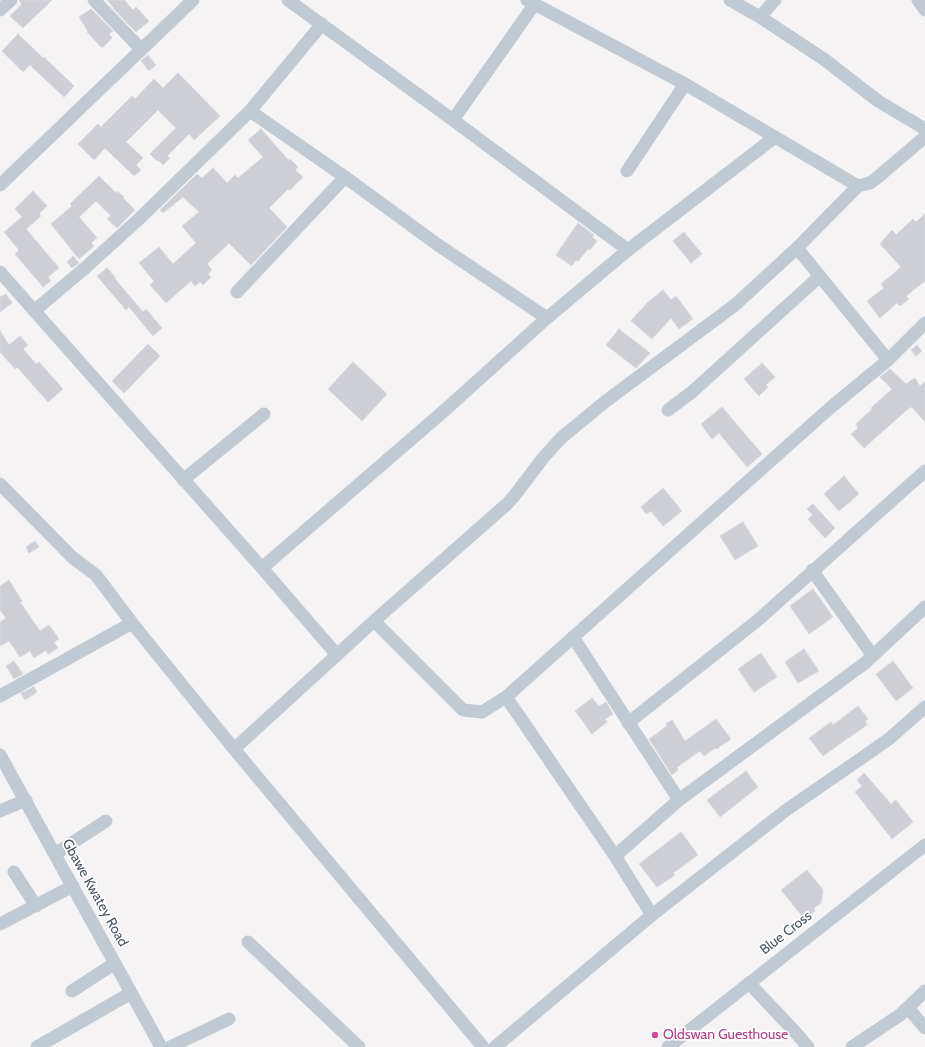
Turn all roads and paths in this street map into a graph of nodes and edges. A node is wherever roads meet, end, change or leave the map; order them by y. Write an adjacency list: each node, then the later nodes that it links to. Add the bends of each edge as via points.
1 (11, 0): 9 (street)
2 (94, 0): 13 (street)
3 (194, 0): 13 (street)
4 (288, 0): 12 (street)
5 (730, 0): 11 (street)
6 (775, 0): 11 (street)
7 (918, 0): 10 (street)
8 (531, 2): 14 (street); 16 (street)
9 (0, 10)
10 (925, 10)
11 (760, 17): 17 (street, via 825,60 878,100)
12 (322, 24): 15 (street); 16 (street)
13 (141, 49): 22 (street)
14 (685, 84): 18 (street); 20 (street)
15 (250, 111): 21 (street); 29 (street, via 138,219)
16 (453, 120): 25 (street)
17 (925, 129)
18 (775, 137): 23 (street); 25 (street)
19 (925, 137): 23 (street, via 870,183)
20 (627, 171)
21 (345, 177): 28 (street); 30 (street, via 438,245)
22 (0, 185)
23 (858, 186): 24 (street)
24 (797, 248): 27 (street); 41 (street, via 735,305 606,401 561,438 507,504)
25 (628, 250): 30 (street)
26 (0, 272): 29 (street)
27 (820, 276): 32 (street); 33 (street, via 692,392)
28 (237, 292)
29 (34, 311): 36 (street)
30 (547, 318): 38 (street)
31 (925, 323): 32 (street)
32 (888, 360): 43 (street, via 830,408)
33 (668, 410)
34 (264, 414): 36 (street)
35 (925, 471): 39 (street)
36 (183, 480): 38 (street)
37 (0, 484): 42 (street, via 72,558 96,575)
38 (262, 568): 44 (street)
39 (812, 570): 45 (street); 49 (street, via 758,620)
40 (925, 607): 45 (street)
41 (374, 621): 44 (street); 47 (street, via 463,710 482,712)
42 (132, 623): 46 (street); 50 (street)
43 (573, 637): 47 (street); 49 (street)
44 (337, 655): 50 (street)
45 (873, 656): 53 (street)
46 (0, 696)
47 (506, 697): 58 (street)
48 (925, 707): 62 (street, via 889,739 785,811)
49 (628, 723): 53 (street)
50 (234, 749): 78 (street)
51 (0, 755): 52 (street, Gbawe Kwatey Road)
52 (26, 800): 54 (street); 57 (street, Gbawe Kwatey Road)
53 (679, 800): 58 (street)
54 (0, 811)
55 (106, 821): 57 (street)
56 (925, 845): 66 (street, Blue Cross)
57 (55, 854): 60 (street, Gbawe Kwatey Road)
58 (616, 856): 62 (street)
59 (14, 872): 61 (street)
60 (73, 886): 61 (street); 65 (street, Gbawe Kwatey Road)
61 (36, 906): 63 (street)
62 (652, 915): 79 (street)
63 (0, 924)
64 (248, 942): 77 (street)
65 (115, 963): 67 (street); 69 (street, Gbawe Kwatey Road)
66 (749, 983): 73 (street, Blue Cross); 80 (street)
67 (72, 991)
68 (925, 991): 70 (street)
69 (132, 993): 74 (street); 75 (street, Gbawe Kwatey Road)
70 (908, 1008): 72 (street); 81 (street)
71 (228, 1019): 76 (street)
72 (925, 1028)
73 (671, 1046)
74 (37, 1047)
75 (161, 1047)
76 (170, 1047)
77 (359, 1047)
78 (483, 1047)
79 (495, 1047)
80 (808, 1047)
81 (852, 1047)

